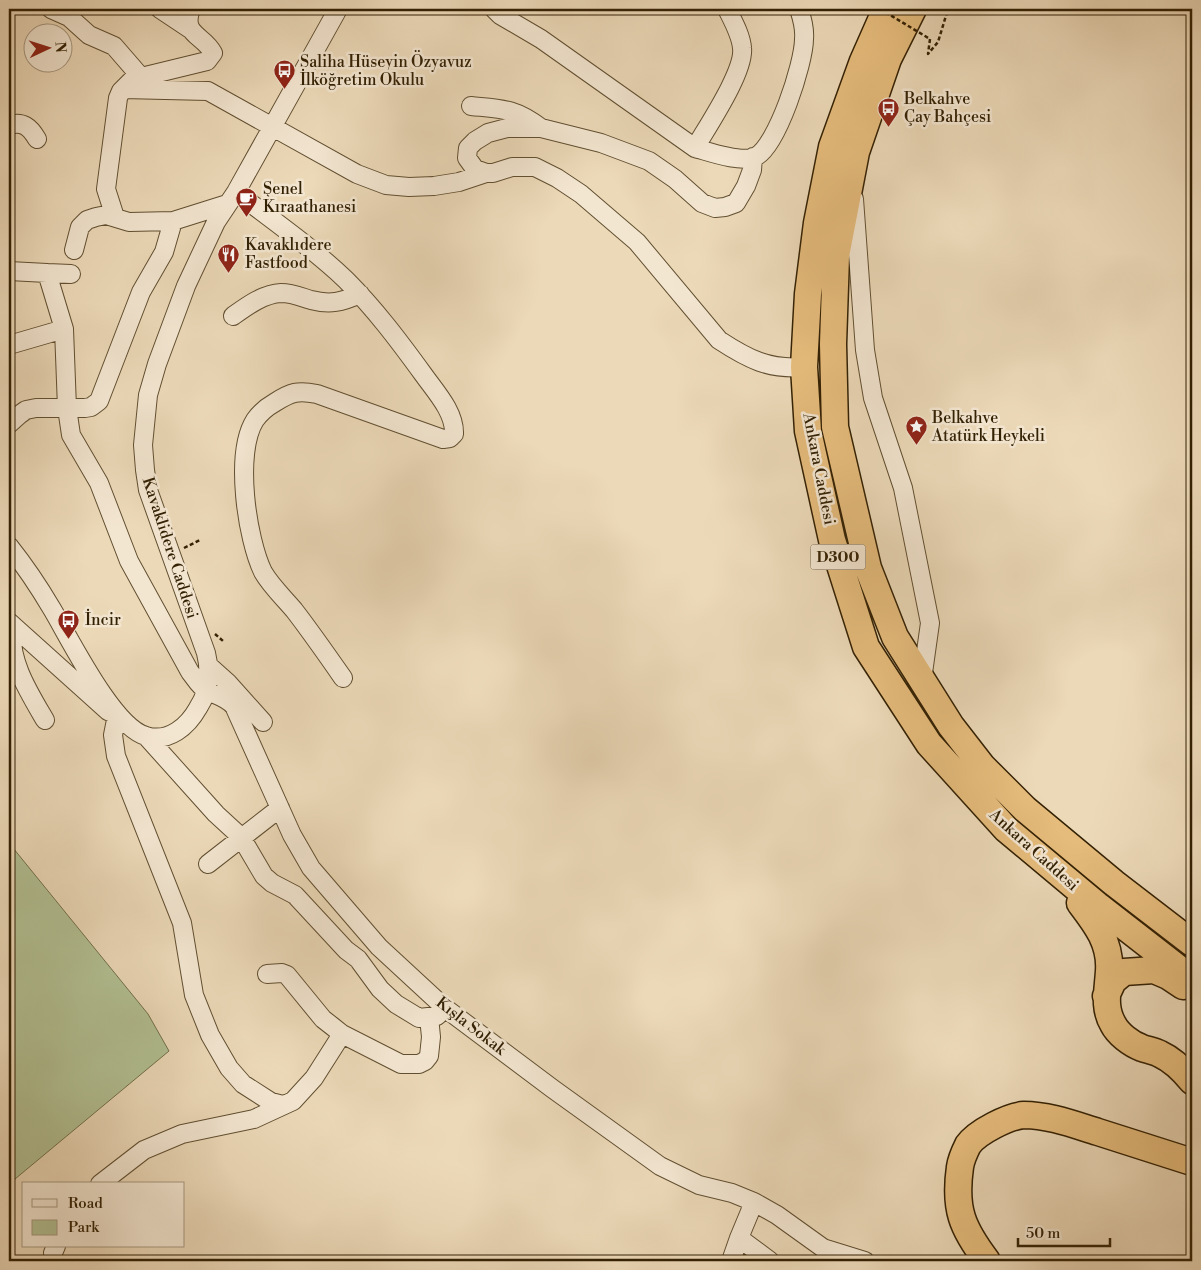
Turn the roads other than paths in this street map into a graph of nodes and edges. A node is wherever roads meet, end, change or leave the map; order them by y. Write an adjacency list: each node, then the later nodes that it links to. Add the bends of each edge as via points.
1 (51, 9): 11 (street, via 70,16 88,35 114,46)
2 (160, 9): 10 (street)
3 (192, 9): 10 (street)
4 (338, 9): 15 (street, Kavaklidere Caddesi)
5 (494, 9): 18 (street)
6 (727, 9): 18 (street, via 740,37 742,61)
7 (799, 9): 19 (street, via 804,39 792,90 771,140 761,153)
8 (886, 9): 33 (highway, Ankara Caddesi / D300, via 832,147 817,223 808,294)
9 (913, 9): 20 (highway, Ankara Caddesi / D300, via 888,59)
10 (190, 29): 11 (street, via 208,44 212,54 208,61)
11 (140, 76): 12 (street)
12 (123, 89): 15 (street, via 204,90); 23 (street, via 118,98 106,189)
13 (471, 106): 16 (street, via 509,110)
14 (9, 125): 17 (street, via 23,124 31,128)
15 (271, 127): 21 (street, via 357,174 386,184 434,186); 22 (street, Kavaklidere Caddesi)
16 (541, 128): 19 (street, via 601,143 648,161 702,203 715,208 736,203 752,170); 21 (street, via 507,128 488,132 475,141 468,148 467,158 475,169)
17 (37, 139)
18 (694, 148): 19 (street, via 740,158)
19 (753, 157)
20 (852, 172): 40 (street, via 865,350 873,398 902,488 930,623); 40 (highway, Ankara Caddesi / D300, via 836,256 833,344 836,427 868,568 895,637)
21 (486, 173): 33 (street, via 512,167 535,167 557,178 637,242 719,340 750,358 776,367)
22 (232, 198): 24 (street); 29 (street, via 325,262); 38 (street, Kavaklidere Caddesi, via 216,222 186,286 157,364 148,395 143,439 148,490)
23 (116, 217): 24 (street, via 129,222); 25 (street, via 106,215 87,220 80,227)
24 (173, 221): 34 (street, via 164,252 141,292 99,401 91,407)
25 (74, 250)
26 (9, 271): 27 (street)
27 (47, 273): 28 (street); 31 (street)
28 (71, 274)
29 (360, 294): 30 (street, via 342,302 326,302 281,293 249,304); 39 (street, via 438,395 452,419 454,434 450,438 435,437 301,391 286,395 255,420 247,439 244,464 252,539 264,572)
30 (232, 316)
31 (64, 329): 32 (street); 34 (street)
32 (9, 345)
33 (804, 367): 49 (highway, Ankara Caddesi / D300, via 808,431 832,540 866,647 929,744 1006,829)
34 (67, 408): 35 (street, via 31,409); 41 (street, via 71,435 99,484 129,561 190,672)
35 (9, 424)
36 (9, 546): 42 (street, via 38,586)
37 (10, 624): 42 (street, via 108,711); 43 (street, via 14,658)
38 (209, 666): 41 (street, Kavaklidere Caddesi); 44 (street)
39 (343, 678)
40 (922, 680): 50 (highway, Ankara Caddesi / D300, via 951,726 982,766 1025,808 1114,883)
41 (207, 691): 45 (street, Kavaklidere Caddesi, via 183,728 173,734); 46 (street, Kışla Sokak, via 228,699 234,706)
42 (117, 715): 45 (street); 59 (street, via 112,735 116,756 182,924 194,995 210,1035 229,1068 243,1084 270,1102)
43 (45, 720)
44 (263, 722)
45 (146, 736): 47 (street)
46 (280, 808): 47 (street); 55 (street, Kışla Sokak, via 311,868 379,947)
47 (241, 837): 48 (street); 56 (street, via 264,876 295,896 358,959 380,989 419,1018)
48 (208, 864)
49 (1053, 868): 52 (highway, Ankara Caddesi / D300); 54 (highway, via 1100,930 1109,970)
50 (1189, 940)
51 (267, 974): 57 (street, via 287,975 323,1019)
52 (1192, 978)
53 (1192, 992): 54 (highway, via 1154,970 1124,972 1113,981)
54 (1106, 996): 58 (highway, via 1113,1025 1124,1038 1165,1056)
55 (445, 1008): 56 (street, via 437,1016); 62 (street, Kışla Sokak, via 660,1166 699,1185)
56 (429, 1017): 57 (street, via 429,1056 419,1064 401,1064)
57 (342, 1034): 59 (street, via 314,1078 293,1101)
58 (1192, 1081)
59 (283, 1105): 61 (street, via 254,1119 182,1134 144,1150)
60 (1192, 1162): 68 (highway, via 1061,1121 1022,1115 997,1124 968,1145 961,1163 958,1187 960,1212 967,1233)
61 (103, 1182)
62 (754, 1202): 63 (street); 64 (street, Kışla Sokak, via 777,1215)
63 (738, 1238): 65 (street); 66 (street)
64 (828, 1255): 67 (street, Kışla Sokak)
65 (731, 1261)
66 (770, 1261)
67 (865, 1261)
68 (987, 1261)

